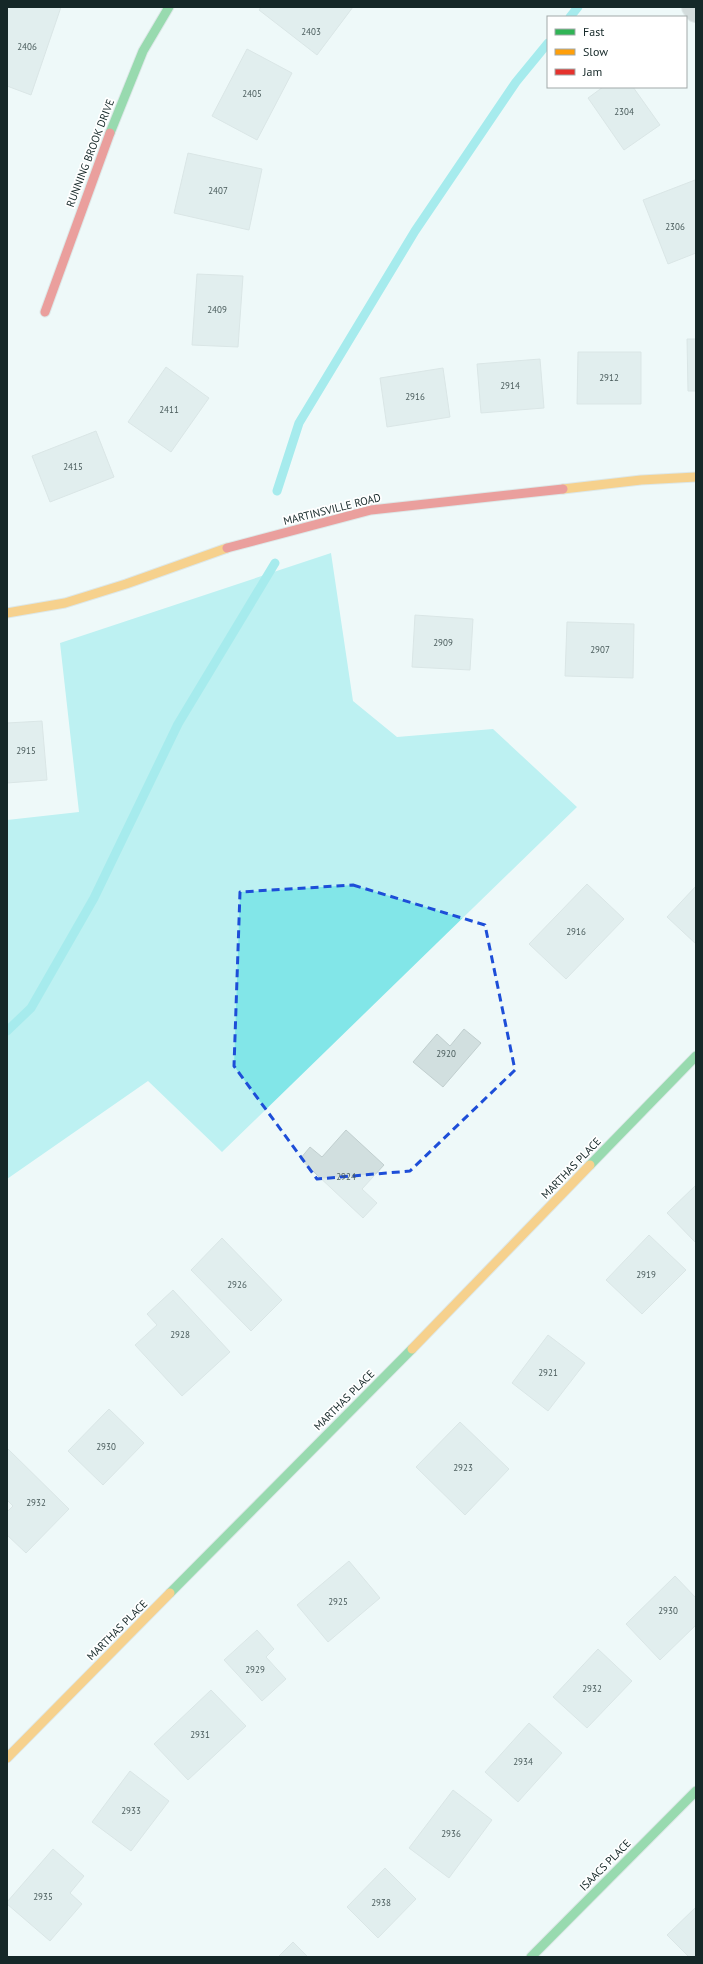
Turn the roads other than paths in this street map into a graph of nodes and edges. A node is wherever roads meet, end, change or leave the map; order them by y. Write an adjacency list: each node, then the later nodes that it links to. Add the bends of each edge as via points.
1 (169, 7): 4 (street, RUNNING BROOK DRIVE, via 143,52 97,164)
2 (693, 7): 3 (street)
3 (696, 11)
4 (44, 312)
5 (696, 477): 6 (street, MARTINSVILLE ROAD, via 640,480 371,510 234,546 65,603)
6 (7, 613)
7 (696, 1056): 8 (street, MARTHAS PLACE, via 460,1300)
8 (7, 1758)
9 (696, 1791): 10 (street, ISAACS PLACE)
10 (531, 1957)

